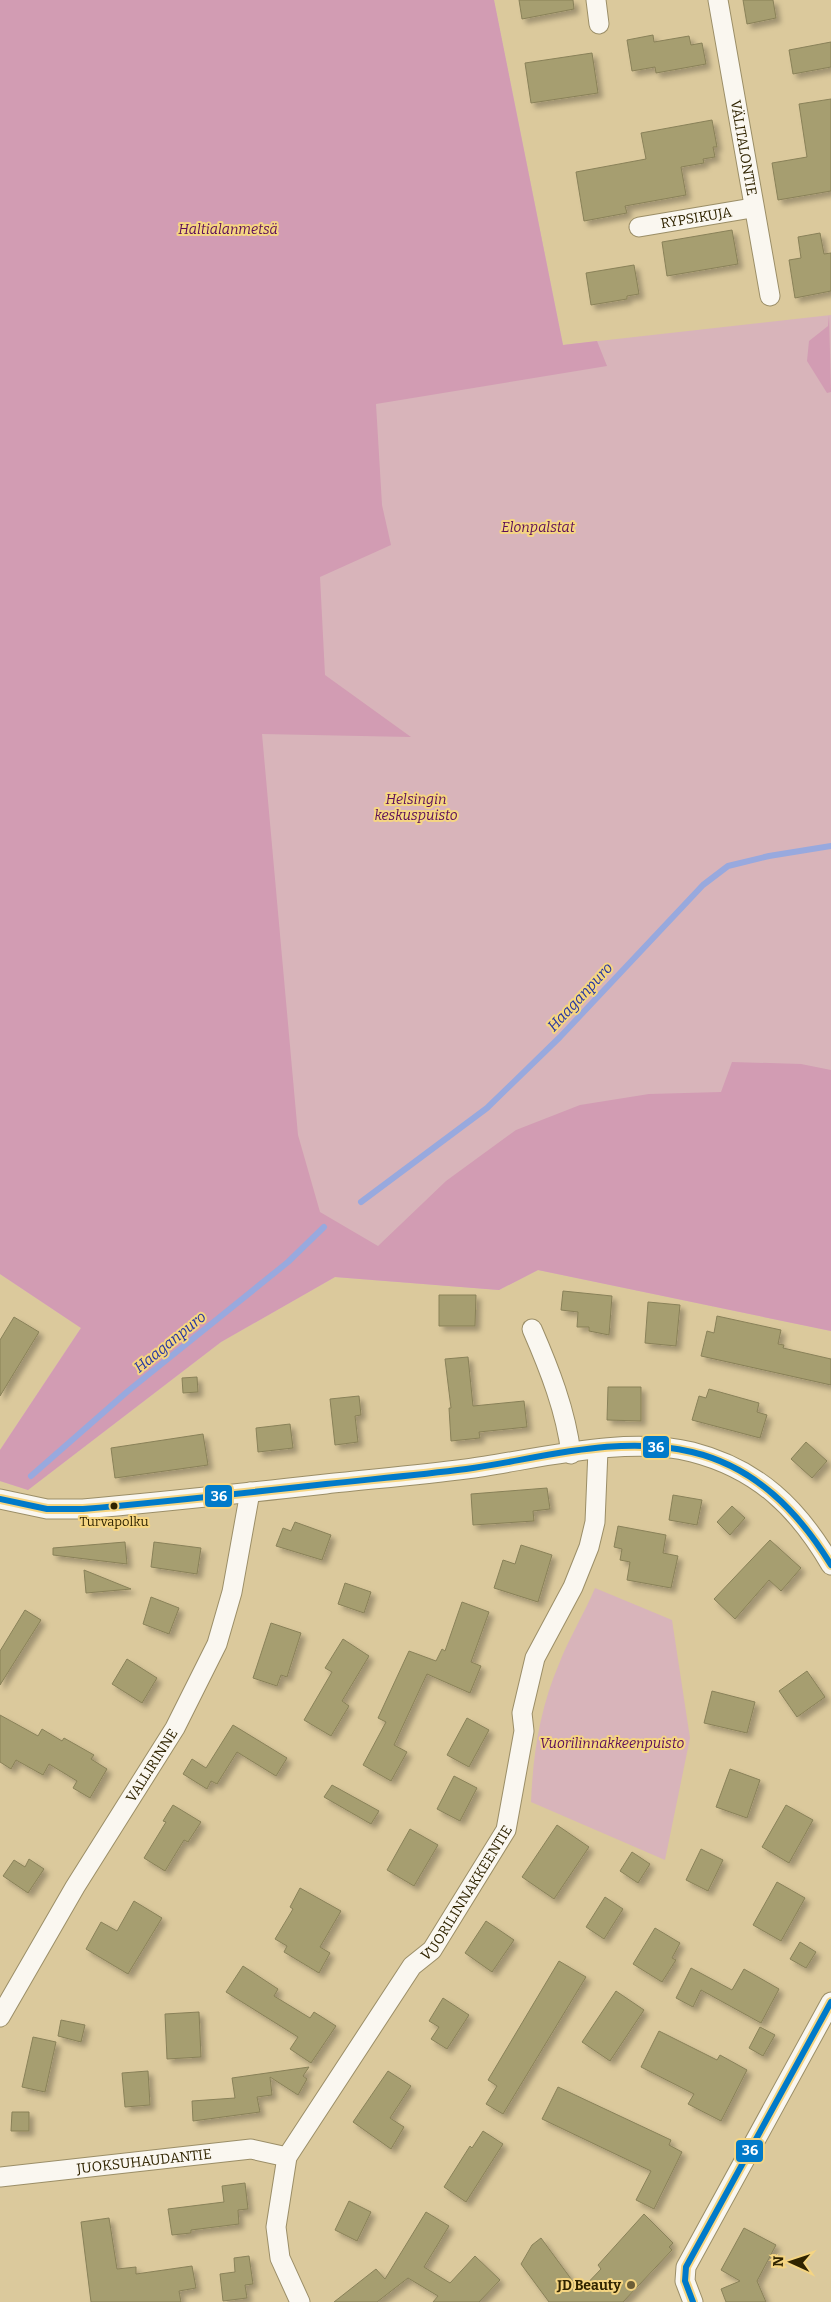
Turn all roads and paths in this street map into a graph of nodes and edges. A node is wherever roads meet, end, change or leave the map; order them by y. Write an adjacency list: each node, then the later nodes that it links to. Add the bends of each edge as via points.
1 (596, 0): 3 (street)
2 (718, 0): 4 (street, VÄLITALONTIE)
3 (600, 24)
4 (752, 208): 5 (street, RYPSIKUJA); 6 (street, VÄLITALONTIE)
5 (639, 227)
6 (770, 296)
7 (532, 1329): 9 (street, via 544,1355 565,1422)
8 (598, 1450): 9 (street); 12 (street, via 659,1447 693,1452 730,1466 763,1485 800,1517); 15 (street, VUORILINNAKKEENTIE, via 596,1522 573,1587 535,1658 522,1712 524,1731 506,1830 432,1950 412,1966)
9 (571, 1454): 10 (street, via 464,1470)
10 (250, 1492): 11 (street, via 82,1509 47,1509); 14 (street, VALLIRINNE, via 228,1610 213,1653 175,1728 75,1887)
11 (0, 1499)
12 (831, 1565)
13 (831, 2002): 18 (street, via 686,2267 685,2281)
14 (0, 2017)
15 (287, 2157): 16 (street, JUOKSUHAUDANTIE, via 251,2149); 17 (street, VUORILINNAKKEENTIE, via 276,2227 280,2258)
16 (0, 2177)
17 (300, 2302)
18 (693, 2302)

